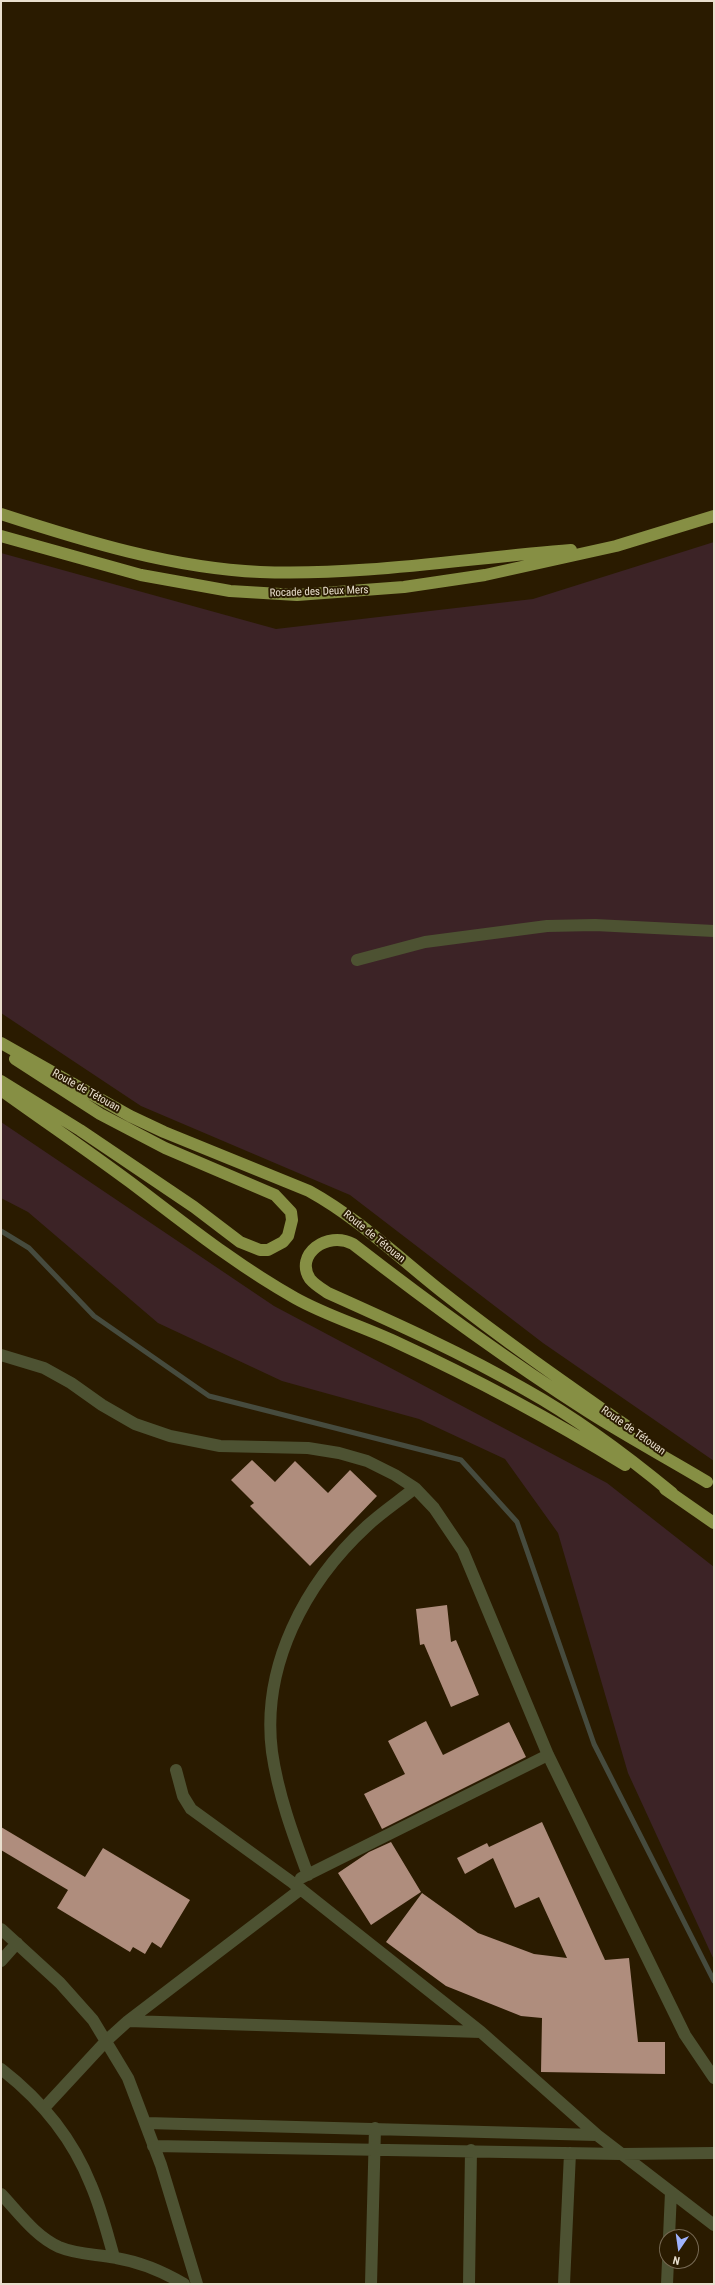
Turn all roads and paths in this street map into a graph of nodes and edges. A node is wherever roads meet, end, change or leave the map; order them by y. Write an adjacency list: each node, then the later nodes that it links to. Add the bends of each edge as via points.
1 (1, 514): 4 (highway, Rocade des Deux Mers, via 147,556 260,572 300,573 399,567 491,556)
2 (714, 516): 4 (highway, Rocade des Deux Mers)
3 (1, 536): 4 (highway, Rocade des Deux Mers, via 148,577 230,591 297,595 396,587 485,575)
4 (616, 546)
5 (714, 931): 6 (street, via 595,925 547,926 425,942)
6 (357, 960)
7 (1, 1042): 12 (highway, Route de Tétouan, via 130,1116 302,1188 329,1202 366,1228 501,1338)
8 (1, 1049): 9 (highway, via 100,1114 165,1148 275,1195 291,1212 288,1236 283,1242 268,1250 260,1250 240,1242 194,1207 80,1130)
9 (1, 1081)
10 (1, 1090): 14 (highway, via 275,1287 317,1310 394,1341 483,1384 581,1438)
11 (1, 1354): 13 (street, via 44,1368 135,1424 170,1436 220,1446 308,1448 339,1453 367,1461)
12 (710, 1484): 14 (highway, via 540,1380 442,1312 353,1244 346,1240 332,1239 313,1250 307,1271 317,1286 463,1356 527,1390 637,1464)
13 (415, 1488): 16 (street, via 434,1508 463,1551); 18 (street, via 368,1525 327,1570 296,1618 278,1662 272,1707 272,1752 285,1810)
14 (672, 1493): 15 (highway)
15 (714, 1523)
16 (548, 1755): 18 (street); 27 (street, via 685,2035)
17 (176, 1770): 19 (street, via 183,1796 191,1809)
18 (308, 1874): 19 (street)
19 (297, 1886): 23 (street); 24 (street)
20 (1, 1929): 21 (street)
21 (17, 1943): 22 (street); 25 (street, via 77,2001)
22 (1, 1962)
23 (128, 2021): 24 (street); 25 (street)
24 (481, 2032): 31 (street)
25 (106, 2040): 28 (street); 29 (street, via 128,2078)
26 (1, 2069): 28 (street)
27 (714, 2078)
28 (44, 2108): 42 (street, via 70,2141 83,2166 92,2186)
29 (146, 2124): 30 (street); 32 (street)
30 (375, 2128): 31 (street); 33 (street)
31 (597, 2135): 37 (street)
32 (153, 2146): 33 (street); 45 (street, via 162,2165)
33 (374, 2148): 34 (street); 46 (street)
34 (471, 2150): 36 (street); 47 (street)
35 (714, 2152): 37 (street)
36 (570, 2153): 37 (street); 48 (street)
37 (622, 2154): 38 (street)
38 (671, 2192): 40 (street); 41 (street)
39 (1, 2194): 42 (street, via 28,2225 60,2247 84,2254)
40 (714, 2225)
41 (669, 2229)
42 (114, 2257): 44 (street, via 150,2267)
43 (668, 2269): 49 (street)
44 (184, 2284)
45 (197, 2284)
46 (371, 2284)
47 (469, 2284)
48 (564, 2284)
49 (667, 2284)

